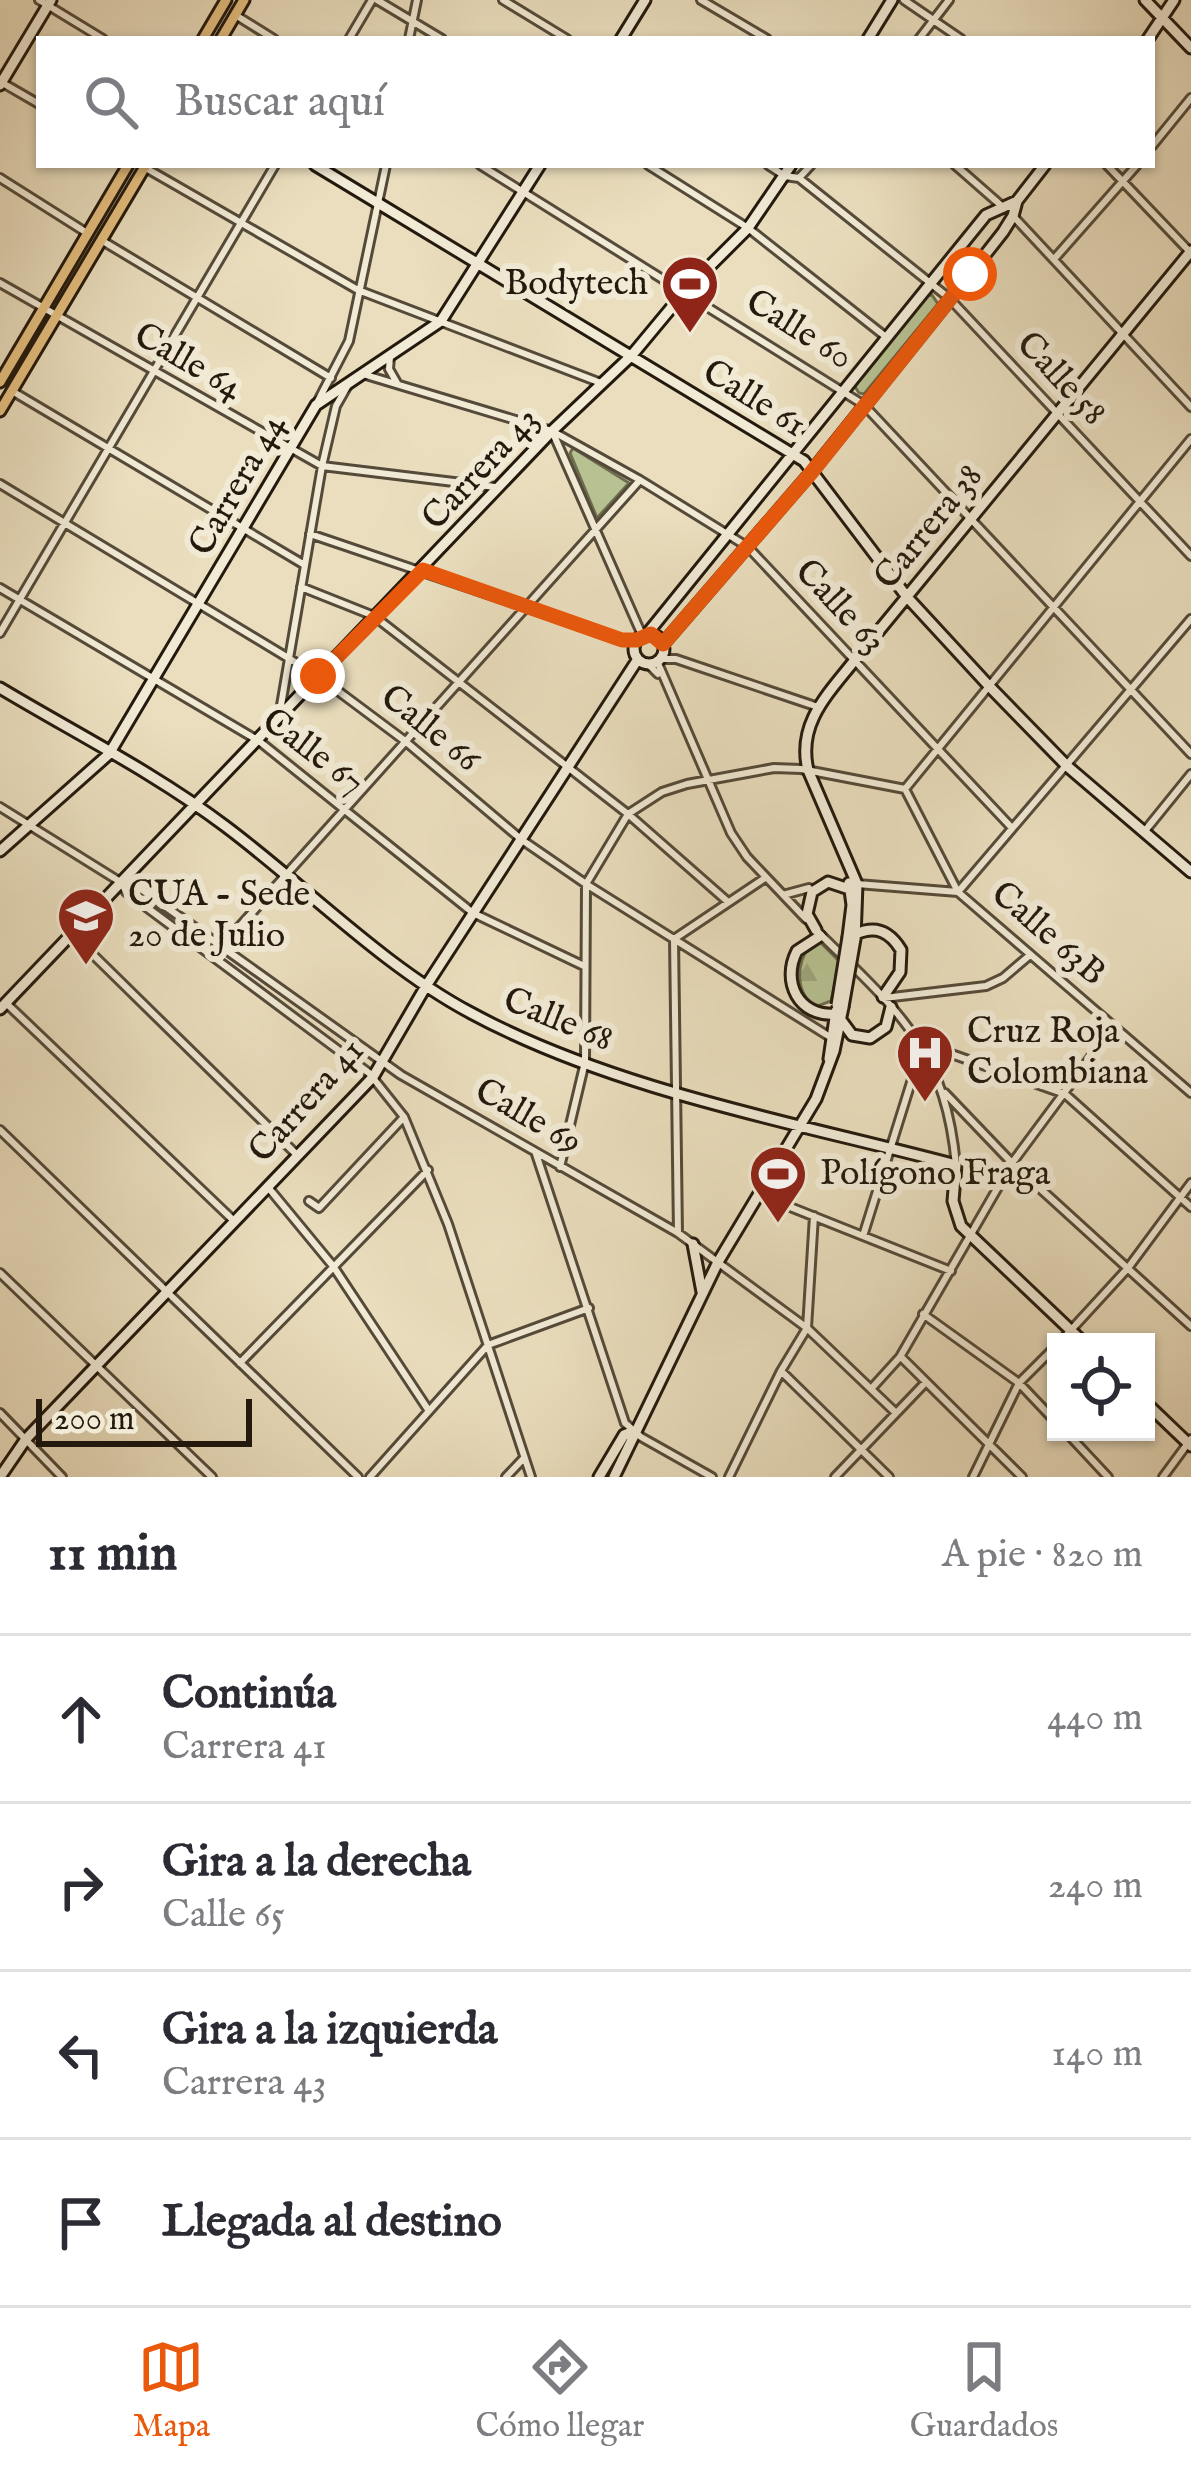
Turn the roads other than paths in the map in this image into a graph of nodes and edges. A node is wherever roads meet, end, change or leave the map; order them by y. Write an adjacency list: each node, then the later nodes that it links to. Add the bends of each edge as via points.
1 (211, 0): 14 (street)
2 (244, 0): 15 (main road)
3 (375, 0): 18 (street); 23 (street)
4 (417, 0): 18 (street)
5 (503, 0): 26 (street)
6 (645, 0): 27 (street)
7 (701, 0): 28 (street)
8 (892, 0): 29 (street)
9 (904, 0): 16 (street)
10 (949, 0): 16 (street)
11 (1145, 0): 17 (street)
12 (1174, 0): 17 (street)
13 (46, 2): 19 (street); 34 (street)
14 (224, 3): 20 (main road)
15 (235, 15): 21 (main road); 22 (street)
16 (936, 18): 30 (street); 31 (street)
17 (1164, 20): 32 (street); 33 (street)
18 (412, 21): 24 (street); 25 (street)
19 (98, 36)
20 (205, 36)
21 (223, 36)
22 (269, 36)
23 (351, 36)
24 (410, 36)
25 (437, 36)
26 (562, 36)
27 (623, 36)
28 (762, 36)
29 (870, 36)
30 (921, 36)
31 (958, 36)
32 (1151, 36)
33 (1191, 48)
34 (1, 83): 36 (street)
35 (1191, 98): 37 (street)
36 (36, 102)
37 (1155, 142)
38 (126, 168): 65 (main road)
39 (143, 168): 66 (main road)
40 (147, 168): 63 (street)
41 (273, 168): 63 (street)
42 (320, 168): 60 (street, Calle 61)
43 (386, 168): 60 (street)
44 (485, 168): 58 (street, Calle 60)
45 (539, 168): 58 (street, Carrera 44)
46 (653, 168): 64 (street)
47 (773, 168): 54 (street)
48 (789, 168): 54 (street, Carrera 43)
49 (808, 168): 56 (street)
50 (958, 168): 61 (street)
51 (1043, 168): 59 (street, Carrera 41)
52 (1110, 168): 57 (street)
53 (1135, 168): 57 (street)
54 (785, 176): 56 (street); 64 (street, Carrera 43)
55 (0, 178): 65 (street)
56 (799, 178): 71 (street, Calle 58)
57 (1124, 182): 67 (street); 68 (street)
58 (524, 191): 69 (street, Carrera 44); 73 (street, Calle 60)
59 (1017, 201): 61 (street, Carrera 41); 62 (street, Carrera 41)
60 (380, 204): 69 (street, Calle 61); 72 (street)
61 (1002, 206): 62 (street); 71 (street, Carrera 41)
62 (1013, 216): 68 (street); 75 (street, Carrera 41)
63 (241, 223): 72 (street); 74 (street)
64 (748, 228): 73 (street, Carrera 43); 80 (street)
65 (87, 232): 76 (main road)
66 (101, 240): 74 (street); 77 (main road)
67 (1191, 252): 79 (street, Carrera 38)
68 (1055, 258): 79 (street)
69 (478, 263): 78 (street, Carrera 44); 81 (street, Calle 61)
70 (0, 283): 76 (street, Calle 64)
71 (932, 283): 75 (street, Calle 58); 80 (street, Carrera 41)
72 (358, 290): 78 (street); 85 (street, via 349,341)
73 (686, 290): 81 (street, Carrera 43); 90 (street, Calle 60)
74 (198, 298): 83 (street); 85 (street)
75 (949, 298): 93 (street, Carrera 41); 96 (street, Calle 58)
76 (44, 308): 77 (street, Calle 64); 86 (main road)
77 (56, 316): 83 (street, Calle 64); 91 (main road)
78 (441, 321): 82 (street, Carrera 44); 88 (street)
79 (1123, 334): 94 (street); 96 (street, Carrera 38)
80 (886, 337): 90 (street, Carrera 41)
81 (632, 356): 88 (street, Carrera 43); 101 (street, Calle 61)
82 (390, 357): 84 (street, Carrera 44); 89 (street)
83 (154, 374): 99 (street); 100 (street, Calle 64)
84 (362, 374): 87 (street, Carrera 44); 89 (street, Calle 63)
85 (331, 378): 92 (street)
86 (0, 382)
87 (350, 382): 92 (street, Carrera 44); 102 (street)
88 (601, 382): 97 (street, Carrera 43)
89 (399, 386): 97 (street, Calle 63)
90 (844, 389): 93 (street, Calle 60); 101 (street, Carrera 41)
91 (12, 391): 95 (main road); 99 (street)
92 (316, 405): 100 (street, Carrera 44)
93 (864, 405): 103 (street, Carrera 41); 108 (street, Calle 60)
94 (1191, 407)
95 (0, 411)
96 (1057, 414): 107 (street, Calle 58); 108 (street, Carrera 38)
97 (552, 431): 104 (street, Calle 63); 106 (street, Carrera 43); 110 (street)
98 (1191, 439): 107 (street)
99 (110, 449): 109 (street); 111 (street)
100 (290, 451): 102 (street, Calle 64); 111 (street, Carrera 44)
101 (793, 453): 103 (street, Calle 61); 113 (street, Carrera 41)
102 (322, 466): 106 (street, Calle 64); 112 (street)
103 (812, 470): 114 (street, Carrera 41); 120 (street, Calle 61)
104 (640, 480): 110 (street); 113 (street, Calle 63)
105 (0, 484): 109 (street, Calle 66)
106 (499, 488): 117 (street, Carrera 43)
107 (1138, 504): 115 (street, Calle 58); 124 (street)
108 (970, 519): 120 (street, Carrera 38); 124 (street, Calle 60)
109 (66, 524): 121 (street); 122 (street, Calle 66)
110 (597, 529): 123 (street); 128 (street)
111 (245, 530): 116 (street); 122 (street, Carrera 44)
112 (310, 534): 116 (street); 117 (street)
113 (727, 534): 114 (street, Calle 63); 128 (street, Carrera 41)
114 (748, 548): 128 (street, Carrera 41); 130 (street, Calle 63)
115 (1191, 556)
116 (305, 565): 118 (street)
117 (423, 570): 123 (street); 125 (street, Carrera 43)
118 (301, 587): 125 (street); 129 (street)
119 (0, 588): 121 (street, Calle 67)
120 (907, 597): 130 (street, Carrera 38); 134 (street, Calle 61)
121 (21, 601): 127 (street); 132 (street, Calle 67)
122 (199, 604): 129 (street, Calle 66); 132 (street, Carrera 44)
123 (528, 606): 128 (street); 133 (street)
124 (1054, 607): 134 (street); 136 (street, Calle 60)
125 (374, 616): 131 (street, Carrera 43); 133 (street)
126 (1191, 619): 136 (street)
127 (0, 633)
128 (649, 650): 137 (street); 145 (street, Carrera 41); 148 (street)
129 (289, 658): 131 (street, Calle 66); 138 (street)
130 (854, 661): 137 (street, Carrera 38); 141 (street, Calle 63)
131 (318, 676): 138 (street, Carrera 43); 140 (street, Calle 66)
132 (155, 679): 139 (street, Calle 67); 142 (street, Carrera 44)
133 (459, 681): 140 (street); 145 (street)
134 (989, 686): 141 (street); 144 (street, Calle 61)
135 (0, 688): 142 (street, Calle 68)
136 (1130, 692): 143 (street, Calle 60); 144 (street)
137 (818, 707): 146 (street, Carrera 38, via 804,742)
138 (279, 718): 139 (street, Carrera 43)
139 (259, 741): 150 (street, Carrera 43); 152 (street, Calle 67)
140 (405, 741): 152 (street); 157 (street, Calle 66)
141 (936, 751): 149 (street); 155 (street, Calle 63)
142 (109, 754): 150 (street, Calle 68); 154 (street, Carrera 44)
143 (1191, 754)
144 (1067, 766): 155 (street); 156 (street, Calle 61)
145 (568, 770): 153 (street); 157 (street, Carrera 41)
146 (808, 770): 148 (street); 149 (street); 164 (street)
147 (1191, 774): 156 (street)
148 (705, 780): 153 (street, via 662,792); 161 (street)
149 (905, 788): 166 (street, Calle 63B)
150 (196, 804): 160 (street, Calle 68); 162 (street, Carrera 43)
151 (0, 807): 154 (street, Calle 69)
152 (344, 809): 160 (street); 170 (street, Calle 67)
153 (628, 814): 163 (street); 168 (street)
154 (29, 826): 158 (street, Carrera 44); 162 (street, Calle 69)
155 (1012, 828): 166 (street)
156 (1144, 832): 159 (street, Calle 61)
157 (522, 840): 163 (street, Calle 66); 170 (street, Carrera 41)
158 (0, 851)
159 (1191, 872)
160 (286, 874): 175 (street); 180 (street, Calle 68)
161 (765, 878): 167 (street); 168 (street)
162 (122, 883): 172 (street, Carrera 43); 175 (street, Calle 69); 176 (street, Calle 69)
163 (586, 884): 174 (street, Calle 66); 178 (street)
164 (853, 886): 166 (street); 169 (street, via 822,884); 173 (street)
165 (809, 888): 167 (street)
166 (958, 892): 177 (street, Calle 63B)
167 (788, 900): 169 (street); 171 (street)
168 (728, 901): 174 (street)
169 (806, 904): 171 (street)
170 (473, 913): 178 (street, Calle 67); 180 (street, Carrera 41)
171 (818, 933): 181 (street); 186 (street, via 797,951 790,979 802,1004)
172 (74, 936): 184 (street, Carrera 43); 205 (street)
173 (853, 937): 179 (street, via 878,929 896,942 902,964); 186 (street, bridge)
174 (674, 940): 188 (street, Calle 66); 197 (street)
175 (223, 945): 176 (street); 182 (street, Calle 69)
176 (214, 955): 185 (street, Calle 69)
177 (1030, 955): 183 (street, via 986,986); 187 (street, Calle 63B)
178 (586, 967): 192 (street)
179 (891, 984): 181 (street); 183 (street)
180 (426, 986): 191 (street, Carrera 41); 192 (street, Calle 68)
181 (874, 988): 183 (street)
182 (290, 996): 185 (street); 191 (street, Calle 69)
183 (886, 1000): 186 (street, via 886,1028 870,1038 852,1035); 189 (street)
184 (3, 1006): 218 (street)
185 (282, 1007): 194 (street, Calle 69)
186 (839, 1011): 188 (street); 190 (street)
187 (1113, 1027): 198 (street, Calle 63B); 199 (street)
188 (831, 1033): 190 (street)
189 (922, 1044): 195 (street); 199 (street); 203 (street)
190 (829, 1060): 201 (street)
191 (382, 1062): 193 (street, Calle 69); 194 (street, Carrera 41)
192 (585, 1062): 197 (street, Calle 68); 208 (street)
193 (401, 1075): 196 (street, via 387,1078); 204 (street, Calle 69)
194 (373, 1077): 196 (street, Calle 69); 205 (street, Carrera 41)
195 (943, 1090): 206 (street); 207 (street)
196 (386, 1093): 200 (street, Calle 69)
197 (677, 1093): 201 (street, Calle 68); 219 (street)
198 (1191, 1093)
199 (1065, 1094): 206 (street); 214 (street)
200 (404, 1117): 209 (street, Calle 69); 215 (street, via 319,1208)
201 (801, 1124): 203 (street, Calle 68); 213 (street)
202 (0, 1130): 228 (street)
203 (891, 1148): 207 (street, Calle 68); 220 (street)
204 (536, 1154): 208 (street, Calle 69); 210 (street)
205 (297, 1155): 212 (street, Carrera 41)
206 (1012, 1162): 221 (street); 225 (street)
207 (956, 1165): 221 (street, via 953,1201)
208 (558, 1166): 210 (street); 219 (street, Calle 69)
209 (428, 1170): 224 (street); 237 (street, Calle 69)
210 (544, 1174): 230 (street)
211 (1191, 1184): 214 (street)
212 (267, 1186): 218 (street, Carrera 41); 224 (street)
213 (760, 1195): 217 (street); 223 (street)
214 (1181, 1197): 216 (street); 225 (street)
215 (309, 1201)
216 (1191, 1207)
217 (814, 1216): 220 (street); 233 (street)
218 (233, 1220): 228 (street, Carrera 41)
219 (678, 1233): 222 (street, Calle 69)
220 (863, 1236): 226 (street)
221 (968, 1236): 226 (street); 234 (street)
222 (693, 1244): 223 (street, Calle 69); 229 (street)
223 (718, 1262): 229 (street); 233 (street, Calle 69)
224 (333, 1266): 240 (street); 246 (street)
225 (1129, 1268): 232 (street); 234 (street)
226 (951, 1270): 231 (street)
227 (0, 1273): 241 (street)
228 (167, 1292): 240 (street); 241 (street, Carrera 41)
229 (702, 1293): 251 (street)
230 (589, 1308): 237 (street); 251 (street)
231 (923, 1315): 239 (street); 244 (street)
232 (1191, 1326)
233 (807, 1328): 242 (street); 245 (street, Calle 69)
234 (1071, 1330): 235 (street); 236 (street)
235 (1068, 1333)
236 (1074, 1333)
237 (488, 1345): 246 (street); 257 (street, Calle 69)
238 (1047, 1355): 244 (street)
239 (900, 1357): 243 (street); 245 (street)
240 (240, 1363): 261 (street)
241 (99, 1366): 252 (street, Carrera 41); 260 (street)
242 (781, 1371): 256 (street); 268 (street)
243 (925, 1383): 249 (street); 255 (street)
244 (1019, 1383): 250 (street); 255 (street)
245 (871, 1389): 249 (street, Calle 69)
246 (429, 1411): 262 (street)
247 (1155, 1411): 254 (street)
248 (0, 1413): 252 (street)
249 (896, 1413): 256 (street)
250 (1047, 1413)
251 (634, 1431): 265 (street); 266 (street); 267 (street)
252 (26, 1439): 258 (street, Carrera 41); 259 (street)
253 (1074, 1441): 273 (street)
254 (1190, 1443): 274 (street)
255 (990, 1444): 271 (street); 272 (street)
256 (860, 1451): 269 (street); 270 (street)
257 (524, 1457): 263 (street); 264 (street, Calle 69)
258 (0, 1477)
259 (62, 1477)
260 (212, 1477)
261 (358, 1477)
262 (370, 1477)
263 (506, 1477)
264 (531, 1477)
265 (599, 1477)
266 (614, 1477)
267 (712, 1477)
268 (729, 1477)
269 (835, 1477)
270 (889, 1477)
271 (973, 1477)
272 (1022, 1477)
273 (1108, 1477)
274 (1163, 1477)

